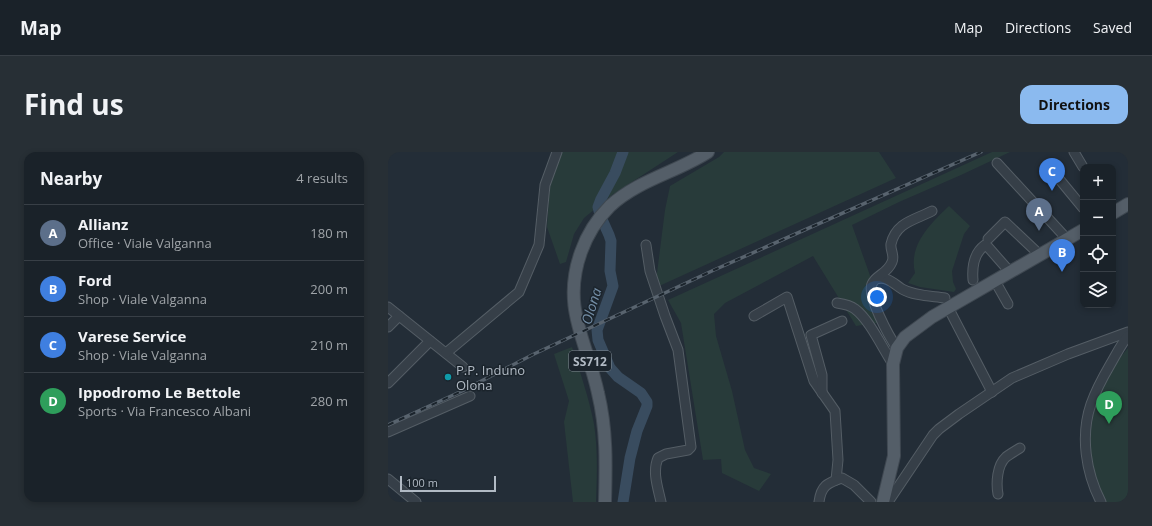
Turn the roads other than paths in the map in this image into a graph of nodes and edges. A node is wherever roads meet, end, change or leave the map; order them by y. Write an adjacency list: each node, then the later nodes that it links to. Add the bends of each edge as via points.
1 (557, 152): 35 (street, via 545,185 539,245 519,292)
2 (708, 152): 48 (main road, SS712, via 630,192 610,206 585,241 576,268 573,300 604,424)
3 (1074, 152): 5 (street)
4 (997, 163): 13 (street)
5 (1081, 164)
6 (1055, 174): 7 (street)
7 (1080, 204)
8 (1127, 206): 10 (main road)
9 (932, 211): 17 (street, via 900,226 891,244 892,261 887,270)
10 (1116, 212)
11 (1080, 232): 13 (main road)
12 (988, 238): 15 (street, via 1006,222)
13 (1067, 239): 15 (main road)
14 (646, 245): 49 (street, via 650,271 678,350 691,447 658,458 655,472)
15 (1040, 255): 16 (main road)
16 (1010, 272): 18 (street, via 985,246 974,262); 19 (main road)
17 (876, 278): 20 (street, via 886,278 911,292); 33 (street, via 870,288 875,305 890,339)
18 (973, 280)
19 (995, 281): 22 (street); 33 (main road, via 932,317 905,337)
20 (945, 298)
21 (837, 303): 36 (street, via 846,304 865,318)
22 (1008, 304)
23 (388, 307): 25 (street)
24 (952, 313): 39 (street)
25 (399, 316): 28 (street); 32 (street)
26 (754, 316): 40 (street, via 787,297 814,381)
27 (842, 321): 40 (street, via 811,335 822,375)
28 (388, 326)
29 (1128, 332): 31 (street)
30 (1128, 336): 34 (street)
31 (1112, 338): 34 (street, via 1119,342); 39 (street, via 1012,378)
32 (430, 341): 35 (street); 38 (street)
33 (897, 348): 36 (main road)
34 (1119, 350): 54 (street, via 1098,385 1087,418 1087,463)
35 (446, 353): 37 (street)
36 (892, 364): 52 (main road, via 894,456)
37 (463, 367)
38 (388, 382)
39 (992, 392): 53 (street, via 939,428)
40 (822, 393): 45 (street, via 835,411 838,460)
41 (470, 396): 42 (street)
42 (388, 432)
43 (1020, 448): 46 (street, via 1006,457 1000,465)
44 (388, 479): 47 (street)
45 (836, 480): 50 (street, via 829,482 822,490); 51 (street, via 842,478 854,485)
46 (998, 494)
47 (416, 502)
48 (605, 502)
49 (661, 502)
50 (819, 502)
51 (871, 502)
52 (883, 502)
53 (888, 502)
54 (1101, 502)

